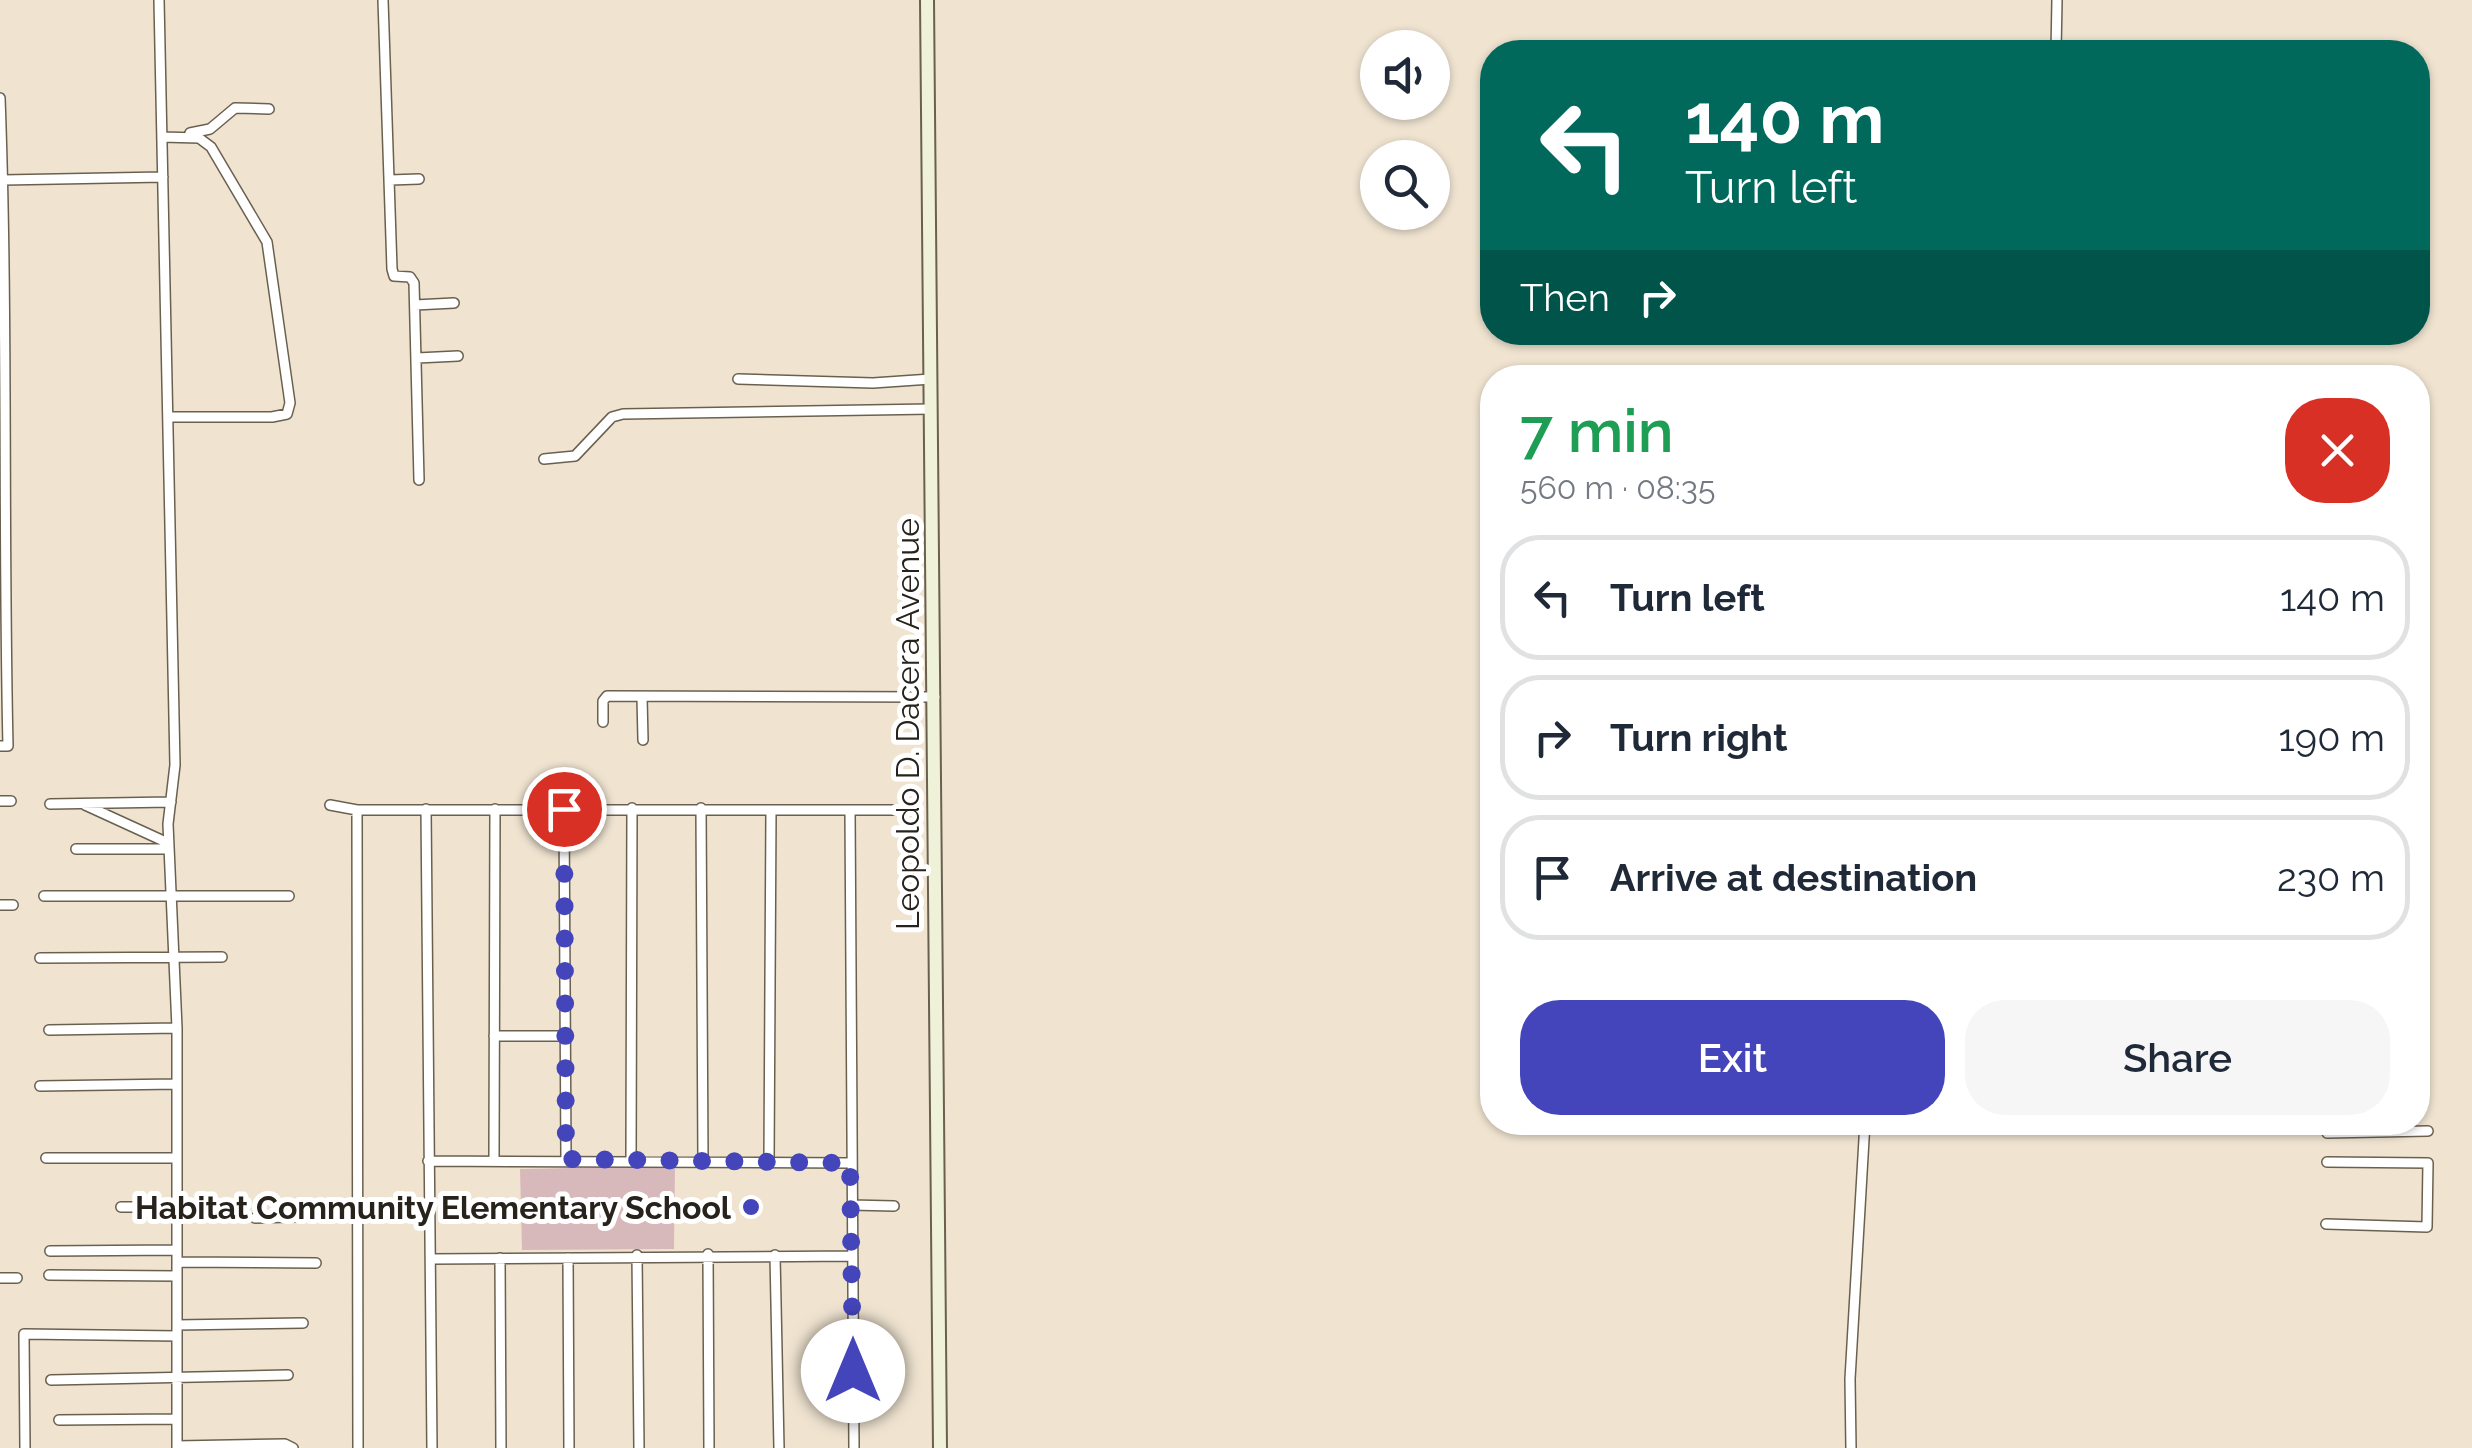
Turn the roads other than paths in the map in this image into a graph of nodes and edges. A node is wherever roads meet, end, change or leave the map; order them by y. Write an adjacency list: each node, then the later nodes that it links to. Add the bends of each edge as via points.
1 (159, 0): 8 (street)
2 (383, 0): 12 (street)
3 (927, 0): 18 (main road, Leopoldo D. Dacera Avenue)
4 (2057, 0): 5 (street)
5 (2056, 40)
6 (0, 98): 11 (street)
7 (269, 108): 8 (street, via 235,108 201,132)
8 (162, 135): 9 (street); 20 (street, via 199,138 211,147 266,242 290,403 287,414 272,417)
9 (163, 177): 11 (street); 20 (street)
10 (419, 179): 12 (street)
11 (3, 180): 25 (street)
12 (390, 180): 14 (street, via 392,269 394,276 413,280)
13 (454, 303): 14 (street)
14 (415, 305): 16 (street)
15 (458, 356): 16 (street)
16 (416, 358): 22 (street)
17 (738, 379): 18 (street)
18 (931, 380): 19 (main road, Leopoldo D. Dacera Avenue)
19 (931, 409): 21 (street, via 622,414 575,456); 24 (main road, Leopoldo D. Dacera Avenue)
20 (168, 417): 29 (street)
21 (544, 459)
22 (419, 480)
23 (642, 697): 24 (street); 26 (street, via 604,698); 27 (street)
24 (934, 697): 110 (main road, Leopoldo D. Dacera Avenue)
25 (3, 698): 28 (street, via 8,746)
26 (603, 722)
27 (643, 740)
28 (0, 746)
29 (171, 802): 31 (street); 42 (street)
30 (50, 804): 31 (street)
31 (83, 804): 42 (street)
32 (330, 805): 38 (street)
33 (632, 808): 34 (street); 37 (street); 63 (street)
34 (701, 808): 39 (street); 64 (street)
35 (426, 809): 36 (street); 38 (street); 66 (street)
36 (495, 809): 37 (street); 54 (street)
37 (564, 809): 55 (street)
38 (357, 810): 74 (street)
39 (770, 810): 40 (street); 65 (street)
40 (850, 810): 41 (street); 68 (street)
41 (907, 810)
42 (168, 846): 43 (street); 46 (street)
43 (76, 849)
44 (44, 896): 46 (street)
45 (289, 896): 46 (street)
46 (170, 897): 49 (street)
47 (0, 905): 48 (street)
48 (13, 905)
49 (171, 957): 50 (street); 51 (street); 52 (street)
50 (222, 957)
51 (40, 958)
52 (177, 1028): 53 (street); 56 (street)
53 (49, 1030)
54 (494, 1036): 55 (street); 61 (street)
55 (565, 1036): 62 (street)
56 (177, 1084): 57 (street); 60 (street)
57 (40, 1086)
58 (1864, 1135): 111 (street)
59 (46, 1158): 60 (street)
60 (177, 1158): 72 (street)
61 (494, 1159): 62 (street); 66 (street)
62 (566, 1159): 63 (street)
63 (631, 1159): 64 (street)
64 (703, 1160): 65 (street)
65 (768, 1160): 68 (street)
66 (428, 1161): 73 (street)
67 (2327, 1162): 76 (street, via 2428,1162 2428,1195 2427,1227)
68 (850, 1163): 69 (street)
69 (851, 1205): 70 (street); 82 (street)
70 (894, 1206)
71 (120, 1207): 72 (street)
72 (177, 1207): 77 (street)
73 (430, 1213): 74 (street); 83 (street)
74 (356, 1216): 75 (street); 102 (street)
75 (255, 1218)
76 (2326, 1224)
77 (177, 1250): 78 (street); 86 (street)
78 (50, 1251)
79 (708, 1254): 80 (street); 81 (street); 107 (street)
80 (637, 1255): 85 (street); 106 (street)
81 (775, 1255): 82 (street); 108 (street)
82 (852, 1256): 109 (street)
83 (431, 1258): 84 (street); 103 (street)
84 (500, 1258): 85 (street); 104 (street)
85 (568, 1258): 105 (street)
86 (177, 1262): 87 (street); 89 (street)
87 (316, 1264)
88 (50, 1276): 89 (street)
89 (177, 1276): 93 (street)
90 (0, 1278): 91 (street)
91 (16, 1278)
92 (303, 1323): 93 (street)
93 (177, 1330): 95 (street); 100 (street, via 24,1334)
94 (288, 1375): 95 (street)
95 (177, 1379): 96 (street); 97 (street)
96 (51, 1380)
97 (177, 1419): 98 (street); 99 (street)
98 (59, 1420)
99 (177, 1447): 101 (street)
100 (24, 1448)
101 (293, 1448)
102 (358, 1448)
103 (432, 1448)
104 (501, 1448)
105 (569, 1448)
106 (638, 1448)
107 (709, 1448)
108 (778, 1448)
109 (854, 1448)
110 (940, 1448)
111 (1852, 1448)

